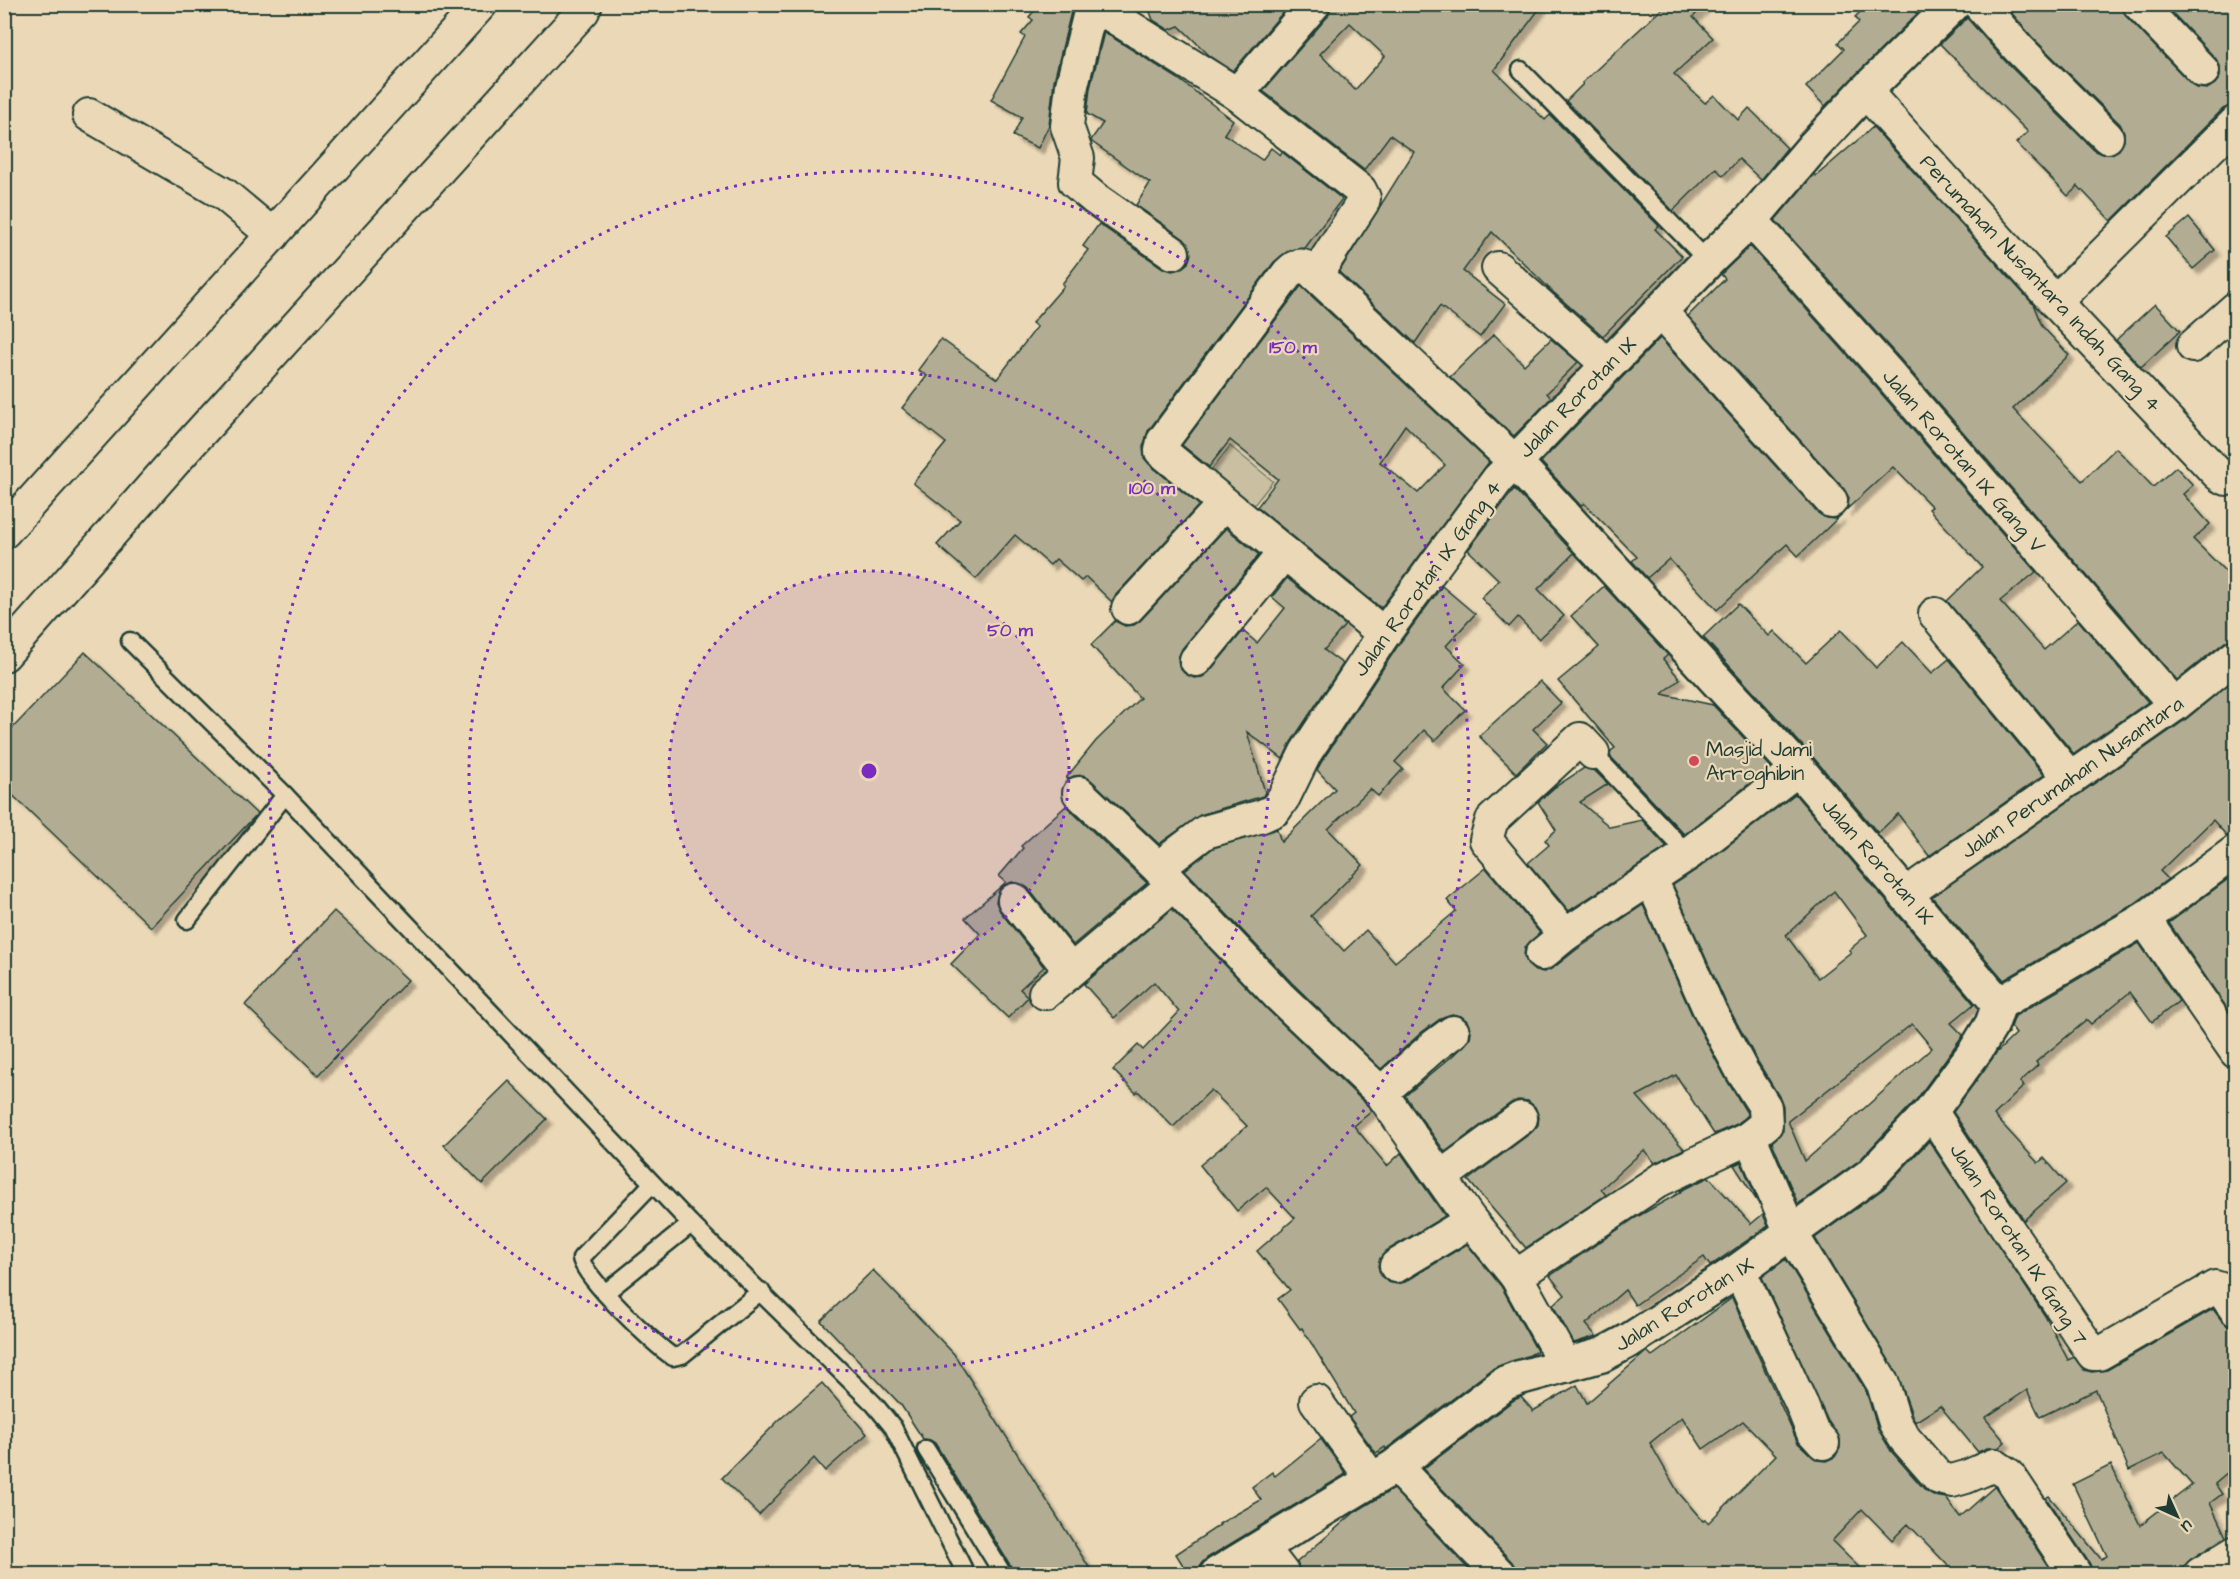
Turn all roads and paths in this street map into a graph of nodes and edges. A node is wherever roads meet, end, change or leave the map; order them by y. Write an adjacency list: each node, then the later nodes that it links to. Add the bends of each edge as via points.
1 (481, 4): 16 (street)
2 (586, 4): 36 (street)
3 (1092, 4): 11 (street); 17 (street, via 1072,84 1067,126 1078,158 1075,182)
4 (1314, 4): 11 (street)
5 (1954, 4): 10 (street, Jalan Rorotan IX)
6 (1979, 4): 14 (street)
7 (2139, 4): 9 (street)
8 (1521, 70): 18 (lane)
9 (2203, 71)
10 (1865, 91): 15 (street, Jalan Rorotan IX); 21 (street, Perumahan Nusantara Indah Gang 4)
11 (1237, 94): 20 (street, via 1360,190 1364,198)
12 (89, 115): 16 (street, via 224,194)
13 (2234, 126): 21 (street)
14 (2107, 137)
15 (1751, 220): 18 (street, Jalan Rorotan IX); 39 (street, Jalan Rorotan IX Gang V)
16 (273, 235): 30 (street)
17 (1173, 253)
18 (1708, 261): 23 (street, Jalan Rorotan IX)
19 (1498, 268): 25 (street)
20 (1316, 275): 26 (street, Jalan Rorotan IX Gang 4); 29 (street, via 1304,266 1294,267 1163,441 1163,454)
21 (2055, 302): 27 (street, Perumahan Nusantara Indah Gang 4)
22 (2235, 308): 24 (street)
23 (1660, 311): 25 (street, Jalan Rorotan IX); 28 (street)
24 (2193, 346)
25 (1608, 364): 26 (street, Jalan Rorotan IX)
26 (1515, 462): 34 (street, Jalan Rorotan IX Gang 4, via 1498,479); 41 (street, Jalan Rorotan IX)
27 (2227, 474)
28 (1830, 501)
29 (1224, 504): 31 (street); 32 (street)
30 (4, 532)
31 (1284, 553): 34 (street); 38 (street)
32 (1128, 608)
33 (1935, 614): 42 (street)
34 (1384, 634): 47 (street, Jalan Rorotan IX Gang 4, via 1306,752 1275,810 1205,832)
35 (130, 641): 44 (lane)
36 (4, 655)
37 (2232, 659): 39 (street, Jalan Perumahan Nusantara)
38 (1196, 660)
39 (2175, 705): 42 (street, Jalan Perumahan Nusantara)
40 (1593, 753): 46 (lane); 48 (street, via 1580,739 1492,820 1486,840 1554,944)
41 (1798, 769): 46 (street); 49 (street, Jalan Rorotan IX)
42 (2071, 779): 49 (street, Jalan Perumahan Nusantara)
43 (1080, 794): 47 (street)
44 (285, 795): 52 (lane); 63 (lane)
45 (2235, 851): 51 (street)
46 (1688, 854): 48 (street)
47 (1166, 877): 53 (street, Jalan Rorotan IX Gang 4); 58 (street, via 1279,996)
48 (1651, 879): 61 (street, via 1709,1009 1766,1107 1766,1124)
49 (1906, 894): 55 (street, Jalan Rorotan IX)
50 (1014, 900): 53 (street)
51 (2144, 919): 55 (street); 57 (street)
52 (187, 920)
53 (1070, 970): 54 (street, Jalan Rorotan IX Gang 4)
54 (1045, 993)
55 (1999, 1004): 59 (street, Jalan Rorotan IX, via 1976,1050)
56 (1453, 1032): 58 (street)
57 (2235, 1052)
58 (1381, 1093): 62 (street)
59 (1931, 1111): 66 (street, Jalan Rorotan IX, via 1872,1174); 72 (street, Jalan Rorotan IX Gang 7, via 2093,1354 2215,1287 2221,1289)
60 (1521, 1118): 62 (street)
61 (1747, 1140): 66 (street, via 1755,1149); 69 (street, via 1660,1180)
62 (1441, 1177): 64 (street)
63 (652, 1184): 65 (lane); 71 (lane, via 581,1258 583,1267)
64 (1471, 1221): 67 (street); 69 (street)
65 (691, 1224): 70 (lane); 71 (lane)
66 (1791, 1233): 68 (street, Jalan Rorotan IX); 85 (street, via 1883,1384 1895,1423 1918,1454 1939,1478 1952,1481 1994,1465 1999,1467 2020,1490)
67 (1396, 1266)
68 (1739, 1270): 73 (street, Jalan Rorotan IX, via 1630,1340 1602,1355); 75 (street, via 1812,1431)
69 (1516, 1276): 73 (street)
70 (761, 1291): 71 (lane, via 682,1355 673,1357); 80 (lane, via 893,1427)
71 (604, 1293)
72 (2235, 1310)
73 (1566, 1366): 77 (street, Jalan Rorotan IX, via 1505,1383)
74 (1316, 1401): 77 (street)
75 (1823, 1443)
76 (926, 1449): 81 (lane)
77 (1383, 1473): 78 (street, Jalan Rorotan IX); 84 (street)
78 (1263, 1548): 82 (street, Jalan Rorotan IX); 83 (street)
79 (2235, 1552): 86 (street)
80 (966, 1575)
81 (1003, 1575)
82 (1216, 1575)
83 (1283, 1575)
84 (1499, 1575)
85 (2075, 1575)
86 (2200, 1575)

